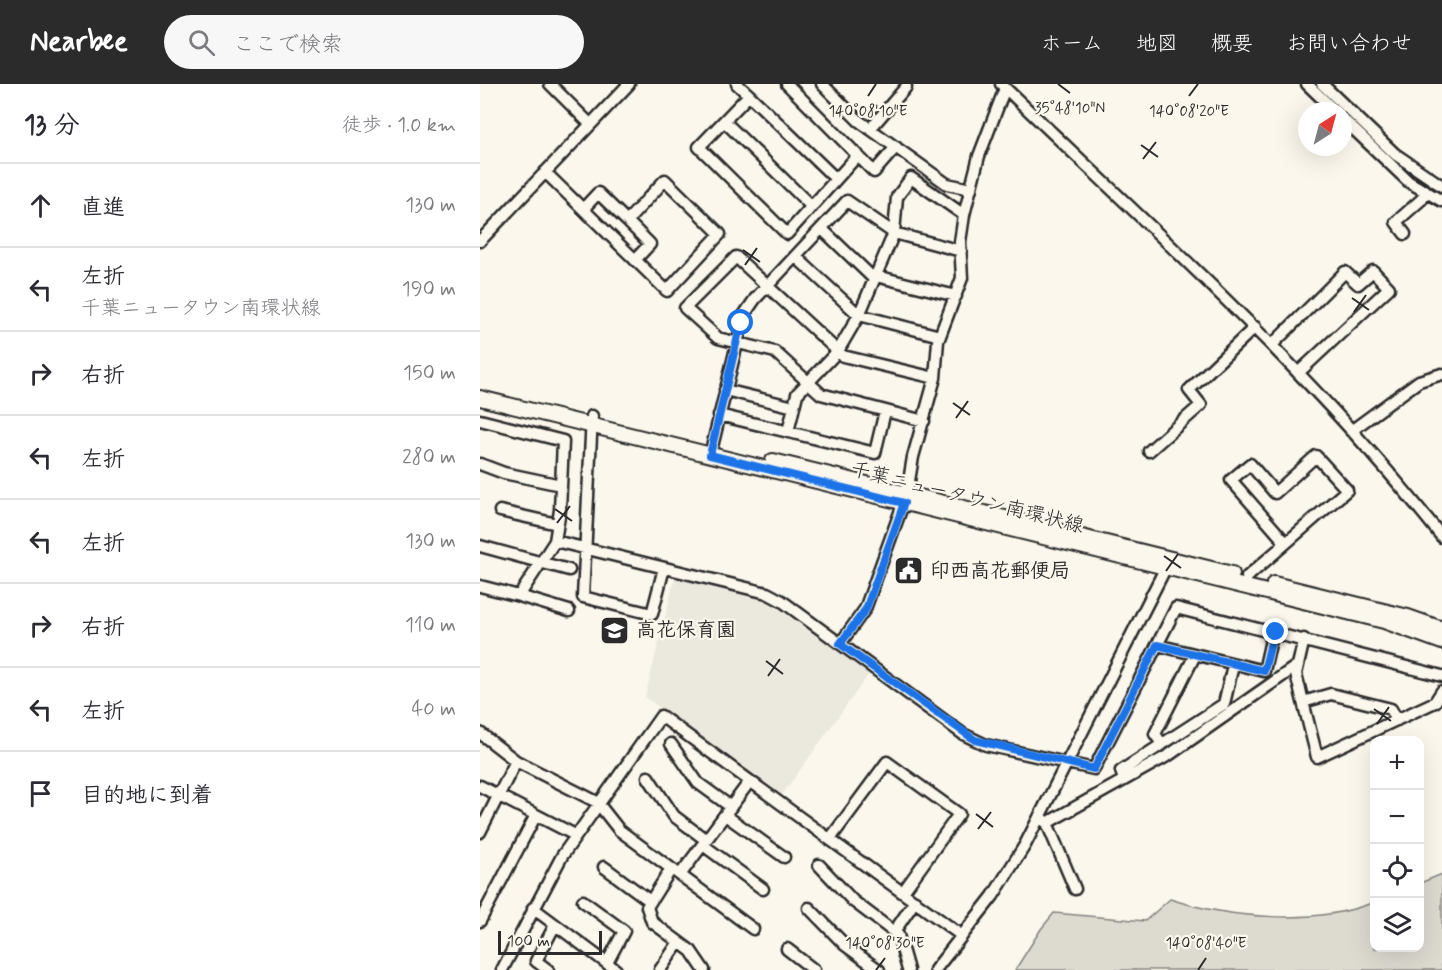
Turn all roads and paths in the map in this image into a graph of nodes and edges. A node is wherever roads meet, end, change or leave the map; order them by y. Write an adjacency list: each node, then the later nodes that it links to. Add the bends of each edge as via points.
1 (550, 84): 13 (street)
2 (737, 84): 10 (street)
3 (787, 84): 17 (street)
4 (822, 84): 15 (street)
5 (1307, 84): 11 (street)
6 (1322, 84): 20 (street, via 1395,154)
7 (622, 86): 13 (street)
8 (1003, 86): 21 (street); 39 (street)
9 (906, 87): 15 (street)
10 (749, 95): 12 (street); 19 (street)
11 (1326, 102)
12 (724, 121): 24 (street); 24 (street, via 699,147 787,234)
13 (590, 124): 18 (street)
14 (1352, 127): 22 (street, via 1409,182)
15 (870, 129): 16 (street)
16 (896, 147): 17 (street, via 874,172); 21 (street, via 946,184)
17 (858, 155): 19 (street)
18 (545, 172): 25 (street); 31 (street)
19 (836, 179): 24 (street)
20 (1442, 186)
21 (971, 189): 26 (street)
22 (1425, 190): 23 (street); 30 (street, via 1422,199 1396,222)
23 (1442, 201)
24 (812, 207)
25 (583, 209): 27 (street, via 598,194); 34 (street)
26 (964, 215): 29 (street, via 910,178 897,197); 32 (street)
27 (627, 221): 34 (street, via 650,244); 34 (street, via 665,180 720,234 667,291)
28 (822, 229): 29 (street, via 847,201); 33 (street); 35 (street)
29 (894, 233): 32 (street); 35 (street)
30 (1405, 234)
31 (480, 241)
32 (961, 251): 37 (street, via 962,278)
33 (796, 257): 36 (street); 38 (street)
34 (635, 260)
35 (875, 277): 37 (street); 38 (street)
36 (768, 286): 41 (street, via 748,309); 41 (street, via 736,256 685,308 718,338); 43 (street)
37 (956, 296): 40 (street)
38 (859, 315): 40 (street); 43 (street)
39 (1255, 327): 42 (street); 60 (street, via 1189,390 1201,405)
40 (940, 336): 46 (street, via 935,352)
41 (736, 343): 47 (street, via 775,352); 49 (street)
42 (1272, 345): 44 (street); 44 (street, via 1345,272 1358,284 1373,271 1389,288)
43 (838, 351): 46 (street, via 843,356); 47 (street)
44 (1298, 373): 57 (street)
45 (1442, 374): 57 (street, via 1419,381)
46 (935, 378): 55 (street)
47 (808, 382): 51 (street, via 797,394); 52 (street, via 821,394)
48 (480, 388): 56 (main road, 千葉ニュータウン南環状線)
49 (725, 390): 51 (street); 53 (street)
50 (480, 398): 56 (main road, 千葉ニュータウン南環状線)
51 (794, 407): 58 (street)
52 (885, 411): 55 (street); 58 (street, via 875,453)
53 (719, 415): 58 (street); 59 (street)
54 (480, 420): 62 (street, via 563,441)
55 (924, 420): 63 (street)
56 (592, 421): 59 (main road, 千葉ニュータウン南環状線); 70 (street)
57 (1351, 431): 66 (street)
58 (788, 432)
59 (711, 451): 63 (main road, 千葉ニュータウン南環状線)
60 (1149, 451)
61 (480, 464): 62 (street)
62 (561, 485): 65 (street)
63 (905, 498): 72 (main road, 千葉ニュータウン南環状線); 83 (street, via 866,609)
64 (500, 511): 65 (street)
65 (557, 524): 67 (street)
66 (1442, 537)
67 (555, 541): 70 (street); 71 (street)
68 (1286, 543): 68 (street, via 1347,490 1316,456 1275,493 1250,464 1231,480); 75 (street)
69 (480, 546): 71 (street)
70 (586, 547): 73 (street); 73 (street, via 584,597 652,614)
71 (541, 562): 74 (street); 77 (street)
72 (1168, 563): 75 (main road, 千葉ニュータウン南環状線); 82 (main road, 千葉ニュータウン南環状線, via 1384,621); 96 (street)
73 (664, 568): 83 (street, via 767,593)
74 (569, 570)
75 (1247, 578): 79 (main road, 千葉ニュータウン南環状線, via 1408,616)
76 (480, 586): 77 (street)
77 (519, 596): 78 (street)
78 (569, 611)
79 (1442, 630)
80 (1274, 631): 81 (street); 84 (street, via 1176,608); 86 (street, via 1264,671)
81 (1304, 639): 87 (street); 88 (street)
82 (1442, 642)
83 (840, 644): 96 (street, via 975,740)
84 (1157, 645): 85 (street); 96 (street, via 1094,769)
85 (1195, 655): 86 (street); 94 (street, via 1155,734)
86 (1233, 665): 94 (street, via 1224,704)
87 (1298, 665): 90 (street, via 1296,674); 98 (street, via 1170,755)
88 (1442, 676)
89 (1442, 691): 91 (street, via 1435,702)
90 (1303, 702): 91 (street, via 1331,694 1391,709); 91 (street, via 1317,757)
91 (1397, 720)
92 (480, 733): 95 (street)
93 (671, 744): 103 (street, via 698,783)
94 (1162, 744): 98 (street, via 1121,771)
95 (516, 761): 101 (street); 102 (street)
96 (1065, 762): 105 (street)
97 (648, 777): 109 (street, via 674,816)
98 (1124, 780): 105 (street)
99 (750, 781): 102 (street, via 661,716); 103 (street); 108 (street)
100 (480, 786): 101 (street)
101 (498, 796): 104 (street); 106 (street)
102 (597, 802): 107 (street); 113 (street, via 619,830)
103 (728, 811): 109 (street); 110 (street)
104 (536, 815): 107 (street); 122 (street)
105 (1043, 820): 115 (street); 126 (street)
106 (480, 832)
107 (575, 836): 120 (street)
108 (830, 839): 116 (street); 116 (street, via 887,762 959,814)
109 (705, 842): 113 (street); 114 (street)
110 (784, 857)
111 (819, 865): 125 (street, via 853,901)
112 (604, 867): 118 (street)
113 (676, 872): 118 (street); 124 (street)
114 (763, 889)
115 (1075, 889)
116 (903, 892): 119 (street)
117 (584, 901): 129 (street, via 624,931)
118 (650, 901): 127 (street, via 647,907 652,922)
119 (915, 901): 125 (street); 126 (street)
120 (533, 908): 123 (street); 130 (street)
121 (809, 908): 135 (street, via 845,945)
122 (480, 921)
123 (555, 925): 129 (street); 131 (street, via 536,961)
124 (753, 929)
125 (894, 932): 136 (street)
126 (962, 936): 137 (street)
127 (679, 942): 132 (street); 133 (street)
128 (787, 949): 134 (street)
129 (611, 967)
130 (502, 970)
131 (548, 970)
132 (660, 970)
133 (704, 970)
134 (814, 970)
135 (879, 970)
136 (908, 970)
137 (935, 970)

